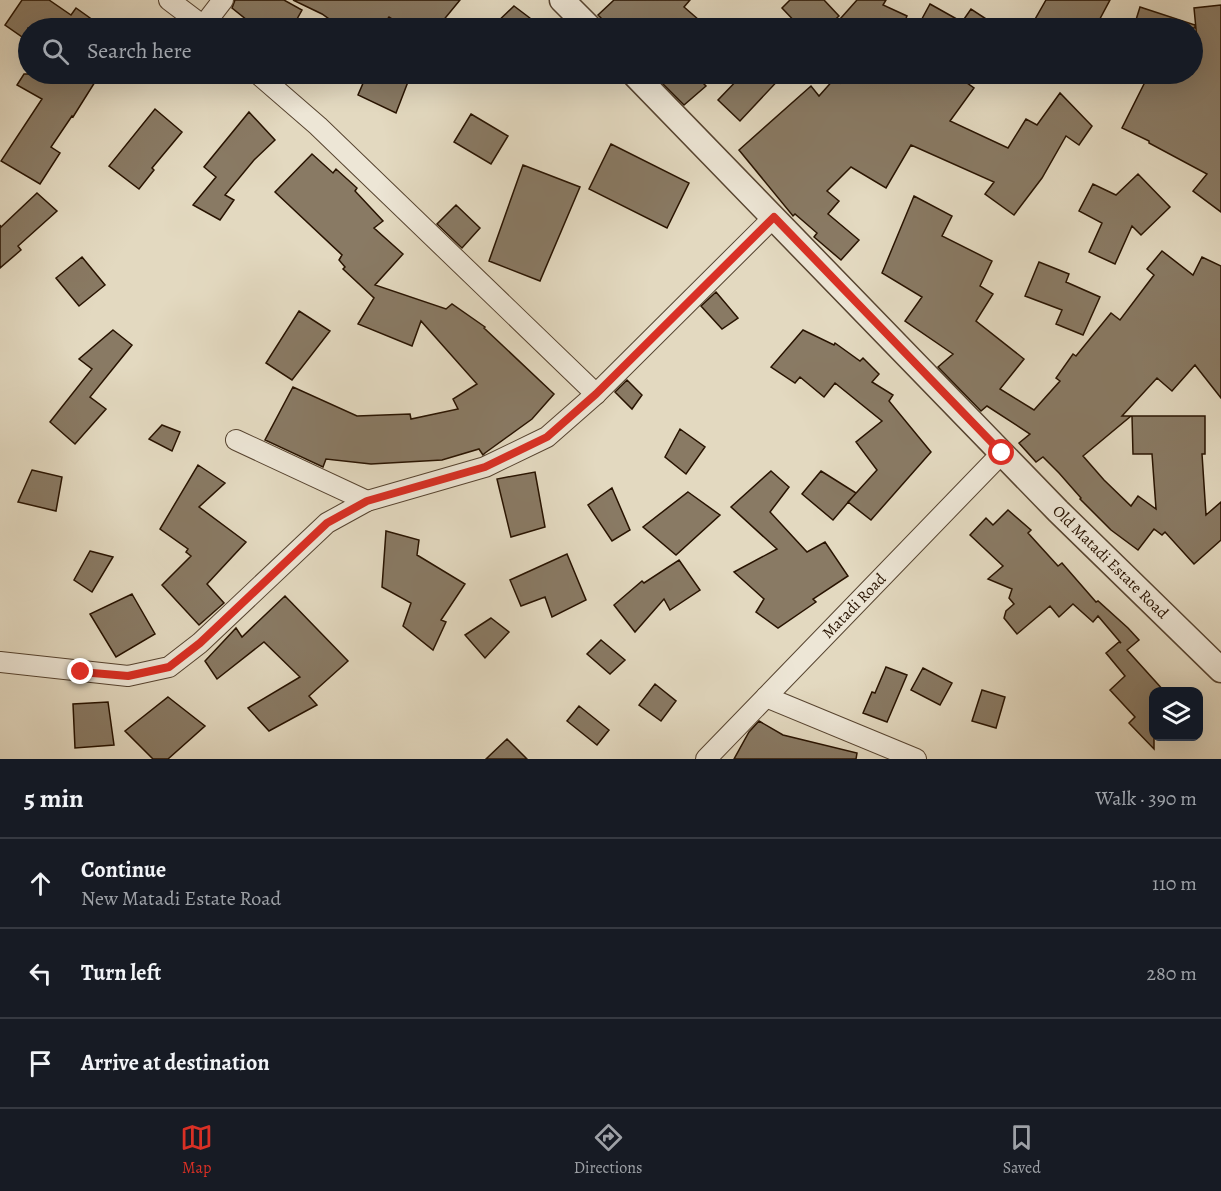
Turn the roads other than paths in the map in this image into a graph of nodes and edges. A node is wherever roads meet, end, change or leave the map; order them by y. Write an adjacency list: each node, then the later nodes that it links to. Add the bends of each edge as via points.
1 (169, 0): 4 (street)
2 (223, 0): 5 (street)
3 (562, 0): 6 (street)
4 (193, 18)
5 (211, 18)
6 (580, 18)
7 (270, 84): 10 (street)
8 (644, 84): 9 (street, Old Matadi Estate Road)
9 (774, 217): 10 (street); 12 (street, Old Matadi Estate Road)
10 (596, 394): 13 (street, via 547,437 485,467)
11 (236, 440): 13 (street)
12 (1002, 453): 15 (street, Old Matadi Estate Road); 16 (street, Matadi Road)
13 (367, 501): 14 (street, via 327,523 200,643 169,667 128,676)
14 (0, 662)
15 (1221, 670)
16 (766, 697): 17 (street, Matadi Road); 18 (street)
17 (706, 759)
18 (916, 759)

